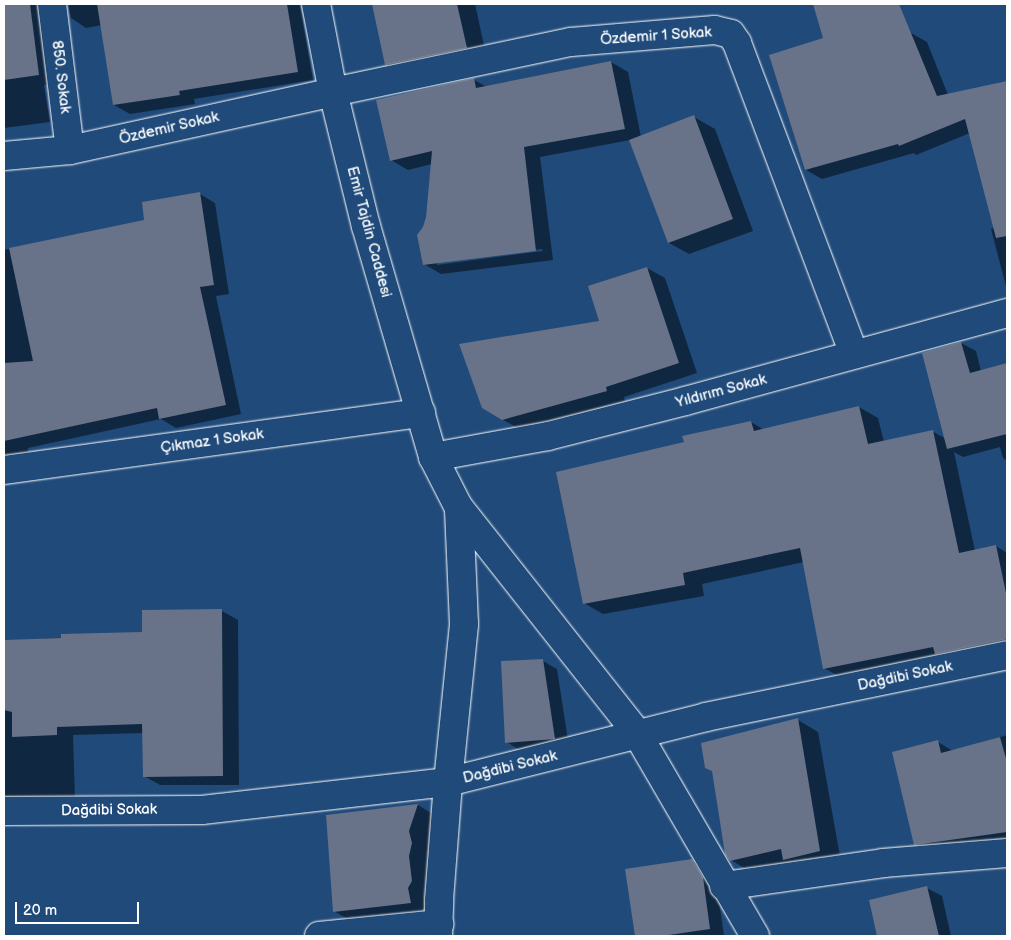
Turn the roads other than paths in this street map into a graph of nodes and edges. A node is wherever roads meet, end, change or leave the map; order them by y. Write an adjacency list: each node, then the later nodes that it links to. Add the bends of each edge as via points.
1 (52, 4): 4 (street, 850. Sokak)
2 (316, 4): 3 (street, Emir Tajdin Caddesi)
3 (333, 92): 4 (street, Özdemir Sokak); 7 (street, Özdemir 1 Sokak, via 571,42 715,30 731,34 781,154); 8 (street, Emir Tajdin Caddesi, via 366,226)
4 (70, 150): 5 (street, Özdemir Sokak)
5 (4, 156)
6 (1007, 313): 7 (street, Yıldırım Sokak)
7 (854, 354): 9 (street, Yıldırım Sokak, via 548,436)
8 (421, 413): 9 (street, Emir Tajdin Caddesi); 10 (street, Çıkmaz 1 Sokak)
9 (433, 457): 11 (street, Emir Tajdin Caddesi)
10 (4, 470)
11 (459, 508): 13 (street); 14 (street, via 464,624)
12 (1007, 655): 13 (street, Dağdibi Sokak)
13 (637, 733): 14 (street, Dağdibi Sokak); 17 (street)
14 (448, 782): 15 (street, Dağdibi Sokak, via 202,810); 18 (street)
15 (4, 811)
16 (1007, 853): 17 (street, via 883,863)
17 (724, 886): 20 (street)
18 (439, 930): 19 (street)
19 (319, 936)
20 (753, 936)

